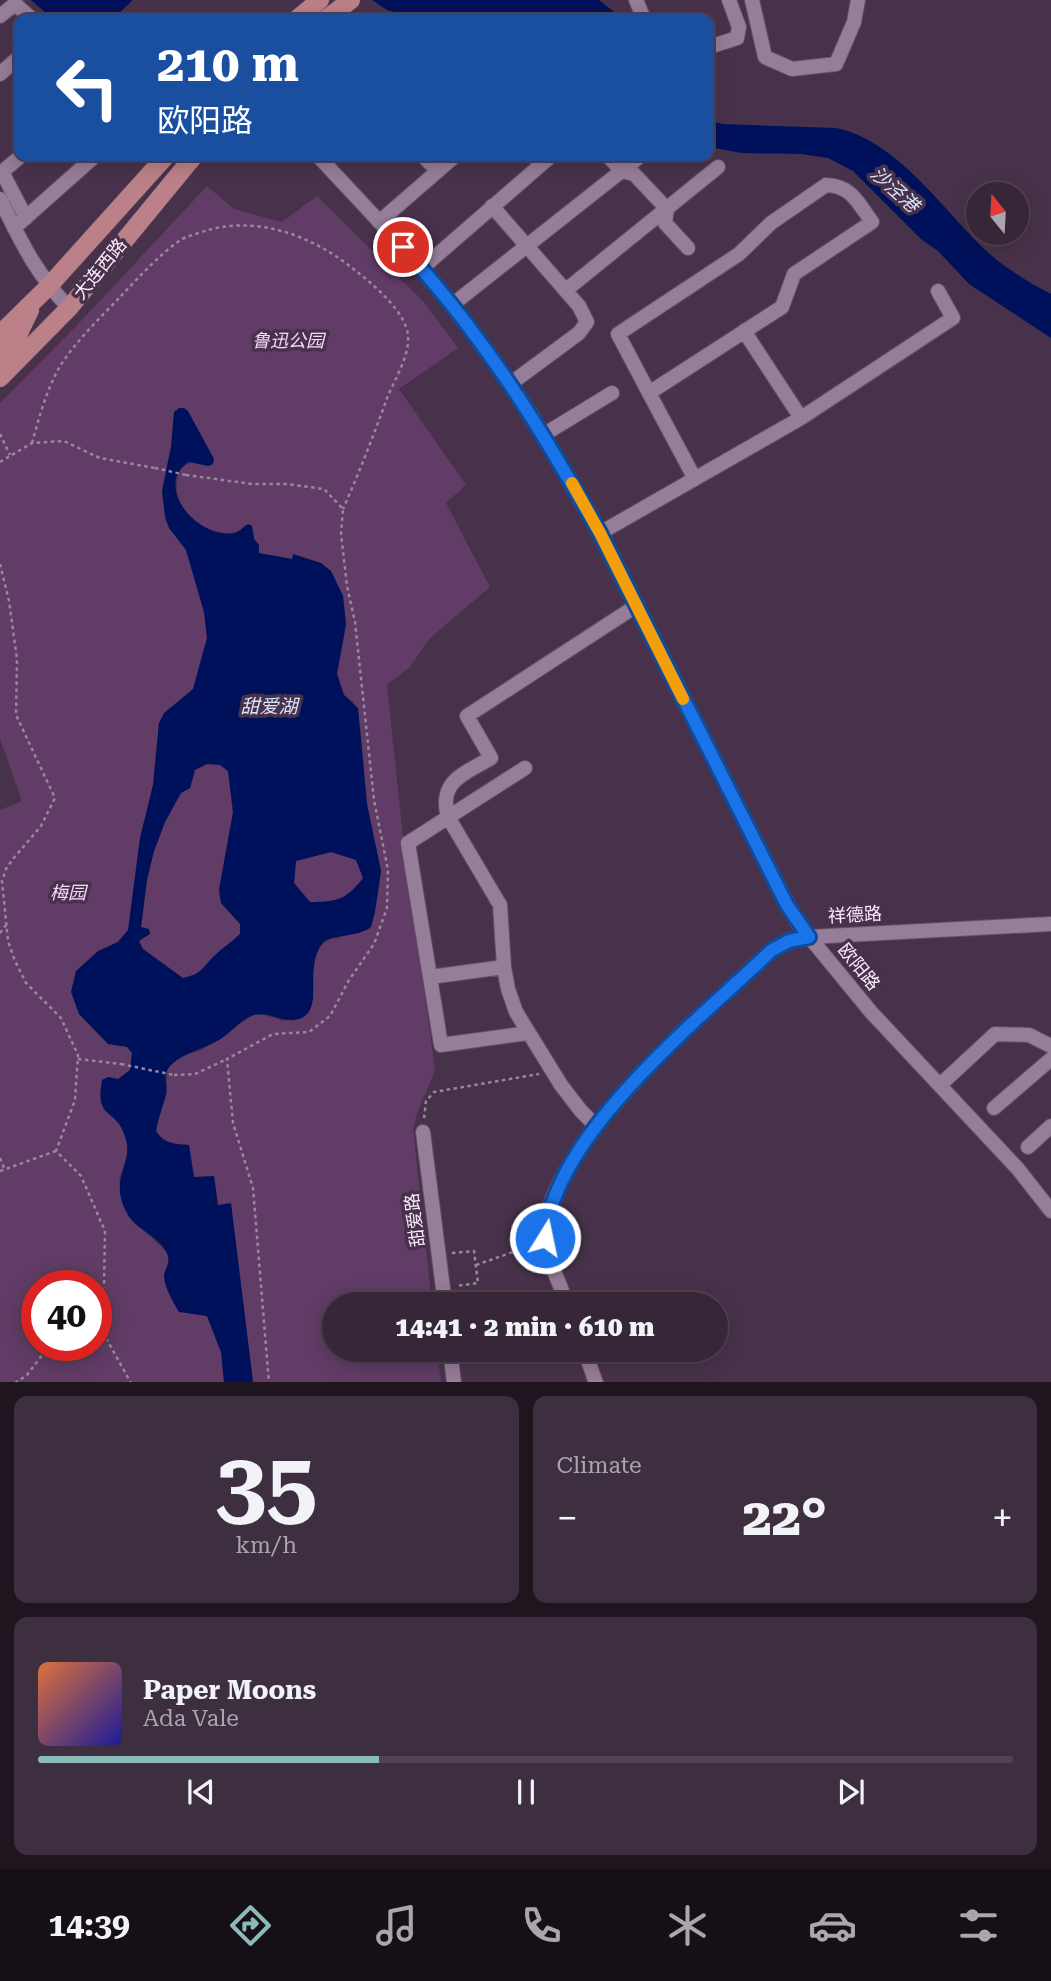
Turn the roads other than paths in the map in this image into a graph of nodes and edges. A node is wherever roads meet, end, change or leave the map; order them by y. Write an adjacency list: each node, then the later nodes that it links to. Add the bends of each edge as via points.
1 (320, 0): 7 (main road)
2 (729, 0): 10 (street, via 739,27 737,38)
3 (752, 0): 4 (street, via 765,57 792,69 836,64)
4 (858, 0)
5 (348, 2): 8 (main road)
6 (26, 14): 9 (street, via 15,4)
7 (304, 14)
8 (332, 14)
9 (0, 16)
10 (714, 45)
11 (14, 61): 12 (street)
12 (0, 74)
13 (15, 161): 29 (street, via 2,172)
14 (78, 161): 29 (street)
15 (161, 161): 35 (main road, 大连西路)
16 (190, 161): 40 (main road, 大连西路)
17 (323, 161): 30 (street, 欧阳路)
18 (428, 161): 24 (street)
19 (450, 161): 24 (street)
20 (545, 161): 27 (street)
21 (613, 161): 25 (street)
22 (634, 161): 25 (street)
23 (718, 167): 28 (street)
24 (438, 171): 30 (street)
25 (622, 171): 28 (street, via 634,174); 32 (street)
26 (0, 199): 31 (street)
27 (492, 206): 32 (street); 34 (street)
28 (667, 209): 33 (street, via 665,223); 36 (street)
29 (26, 218): 31 (street)
30 (379, 222): 34 (street, 欧阳路)
31 (14, 228): 35 (street)
32 (527, 246): 36 (street); 39 (street)
33 (688, 248)
34 (421, 268): 39 (street, 欧阳路)
35 (48, 286): 38 (main road, 大连西路); 40 (street)
36 (566, 290): 45 (street, via 587,322 579,333)
37 (938, 291): 48 (street, via 953,318)
38 (34, 301): 42 (main road, 大连西路); 43 (main road, via 18,335)
39 (452, 305): 45 (street, 欧阳路)
40 (69, 308): 44 (main road, 大连西路)
41 (744, 331): 47 (street); 47 (street, via 782,307 794,274 872,222 848,190 826,185 771,223 739,254 618,334); 48 (street)
42 (0, 334)
43 (0, 357)
44 (0, 378)
45 (510, 384): 49 (street, 欧阳路)
46 (612, 393): 49 (street)
47 (649, 393): 50 (street)
48 (801, 418): 50 (street)
49 (543, 435): 51 (street, 欧阳路)
50 (695, 479): 51 (street)
51 (600, 533): 52 (street, 欧阳路)
52 (636, 606): 54 (street, via 467,716 491,758 452,782 444,802); 56 (street, 欧阳路, via 787,905)
53 (525, 768): 54 (street)
54 (448, 817): 57 (street, via 500,905); 58 (street, via 408,843)
55 (1051, 924): 56 (street, 祥德路)
56 (809, 937): 62 (street, 欧阳路); 64 (street, 祥德路, via 772,950 675,1041)
57 (503, 967): 58 (street); 59 (street)
58 (430, 977): 59 (street, via 441,1045)
59 (528, 1033): 64 (street, via 580,1111)
60 (1051, 1046): 62 (street, via 1029,1035 995,1034)
61 (1051, 1059): 63 (street)
62 (940, 1086): 68 (street, 欧阳路)
63 (994, 1108)
64 (596, 1126): 70 (street, 祥德路, via 566,1169 546,1223 545,1238)
65 (1051, 1126): 67 (street)
66 (423, 1132): 69 (street, 甜爱路)
67 (1028, 1147)
68 (1051, 1211)
69 (443, 1292)
70 (563, 1292)
71 (452, 1362): 73 (street)
72 (589, 1362): 74 (street)
73 (454, 1382)
74 (596, 1382)

